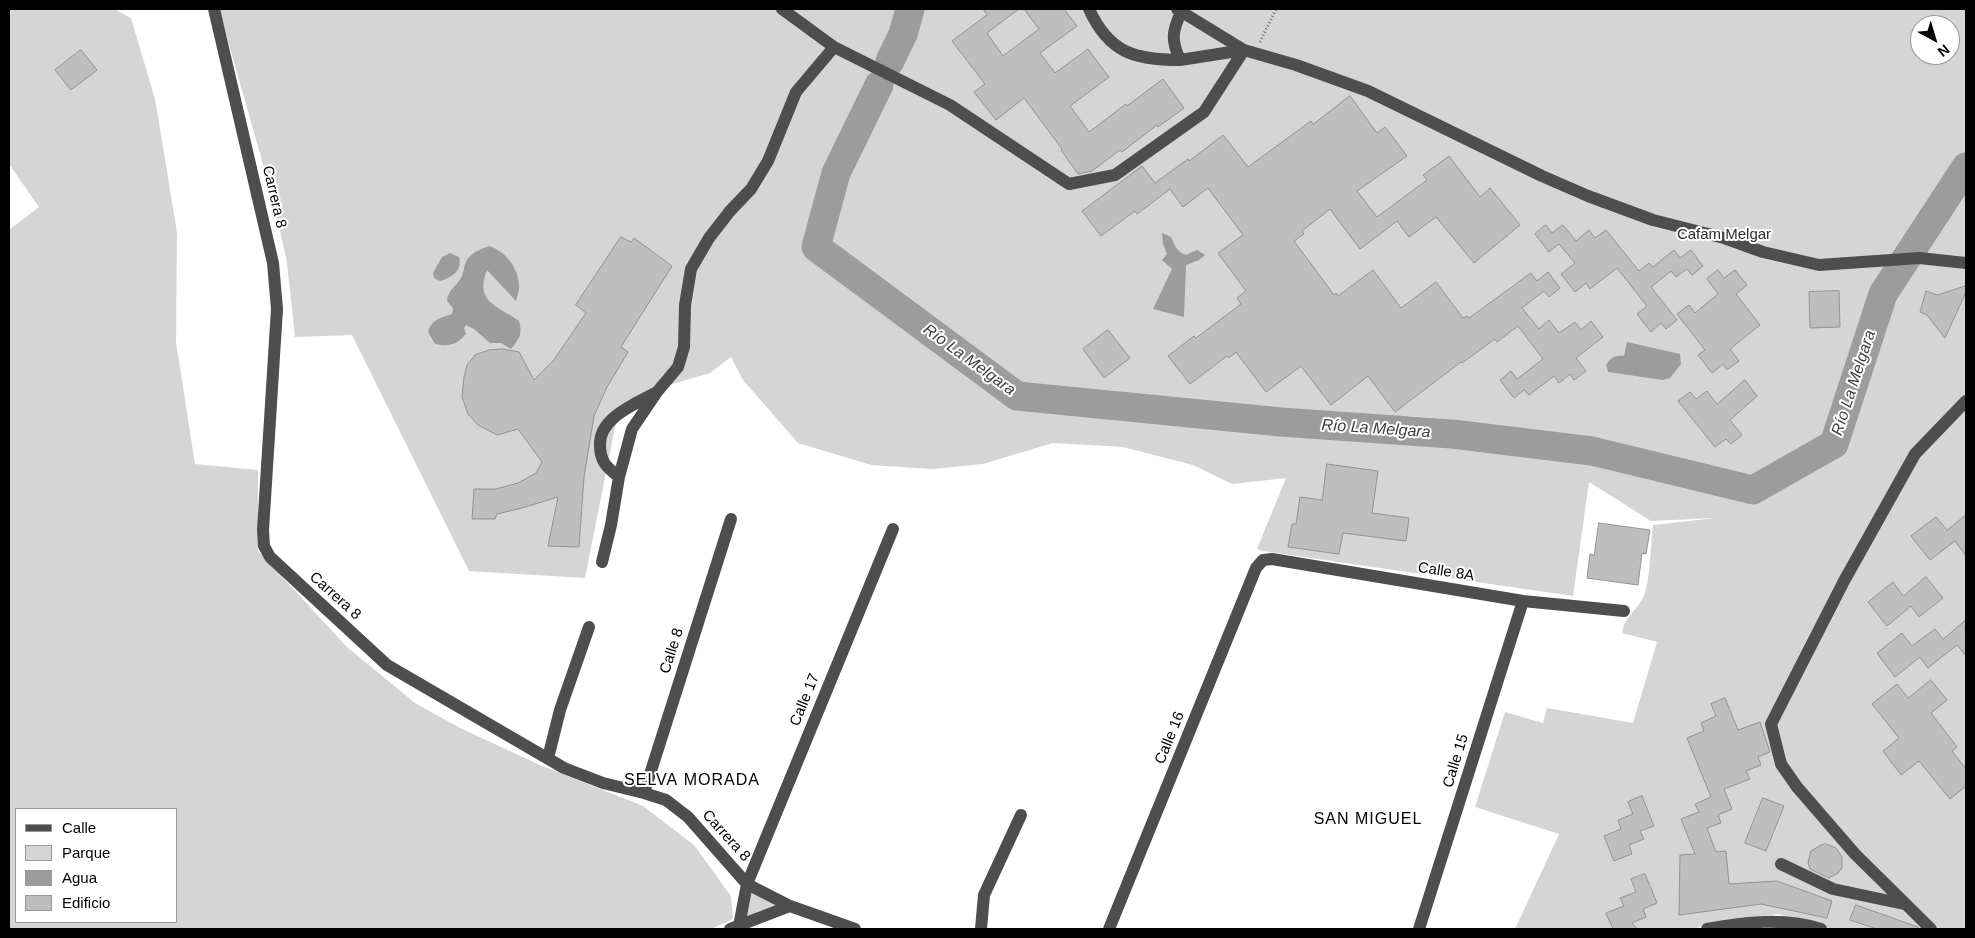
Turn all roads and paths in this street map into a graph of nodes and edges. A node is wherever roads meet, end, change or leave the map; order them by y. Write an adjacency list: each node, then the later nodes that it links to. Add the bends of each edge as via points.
1 (214, 9): 20 (street, Carrera 8, via 272,263 277,309 264,546 286,574 387,665)
2 (782, 9): 6 (street)
3 (1089, 9): 8 (street, via 1096,24 1118,48 1136,57)
4 (1276, 9): 7 (path)
5 (1179, 11): 7 (street); 8 (street, via 1173,43)
6 (834, 47): 7 (street, via 950,105 1069,184 1115,175 1204,112); 10 (street, via 796,92 768,161 750,190 709,238 691,269 685,305 684,348 678,367)
7 (1249, 52): 8 (street); 9 (street, via 1368,91 1542,176 1653,220 1819,265 1919,258)
8 (1180, 60)
9 (1966, 263)
10 (657, 392): 12 (street, via 632,429); 12 (street, via 608,423 600,436 604,465)
11 (1966, 401): 25 (street, via 1915,454 1844,581 1771,724 1781,764 1797,787)
12 (619, 477): 16 (street)
13 (731, 519): 21 (street, Calle 8)
14 (893, 529): 24 (street, Calle 17)
15 (1263, 560): 17 (street, Calle 8A); 30 (street, Calle 16, via 1256,568)
16 (602, 562)
17 (1523, 601): 18 (street, Calle 8A); 31 (street, Calle 15)
18 (1624, 611)
19 (589, 626): 20 (street, via 560,710)
20 (548, 758): 21 (street, Carrera 8, via 603,784)
21 (644, 793): 24 (street, Carrera 8, via 666,800 688,817)
22 (1021, 815): 29 (street, via 984,895)
23 (1781, 864): 25 (street, via 1833,889)
24 (747, 884): 26 (street, Carrera 8); 27 (street, Calle 17)
25 (1904, 904): 34 (street)
26 (790, 906): 27 (street); 28 (street, Carrera 8)
27 (734, 928)
28 (855, 929)
29 (981, 929)
30 (1109, 929)
31 (1419, 929)
32 (1707, 929): 33 (street, via 1767,921)
33 (1821, 929)
34 (1931, 929)

